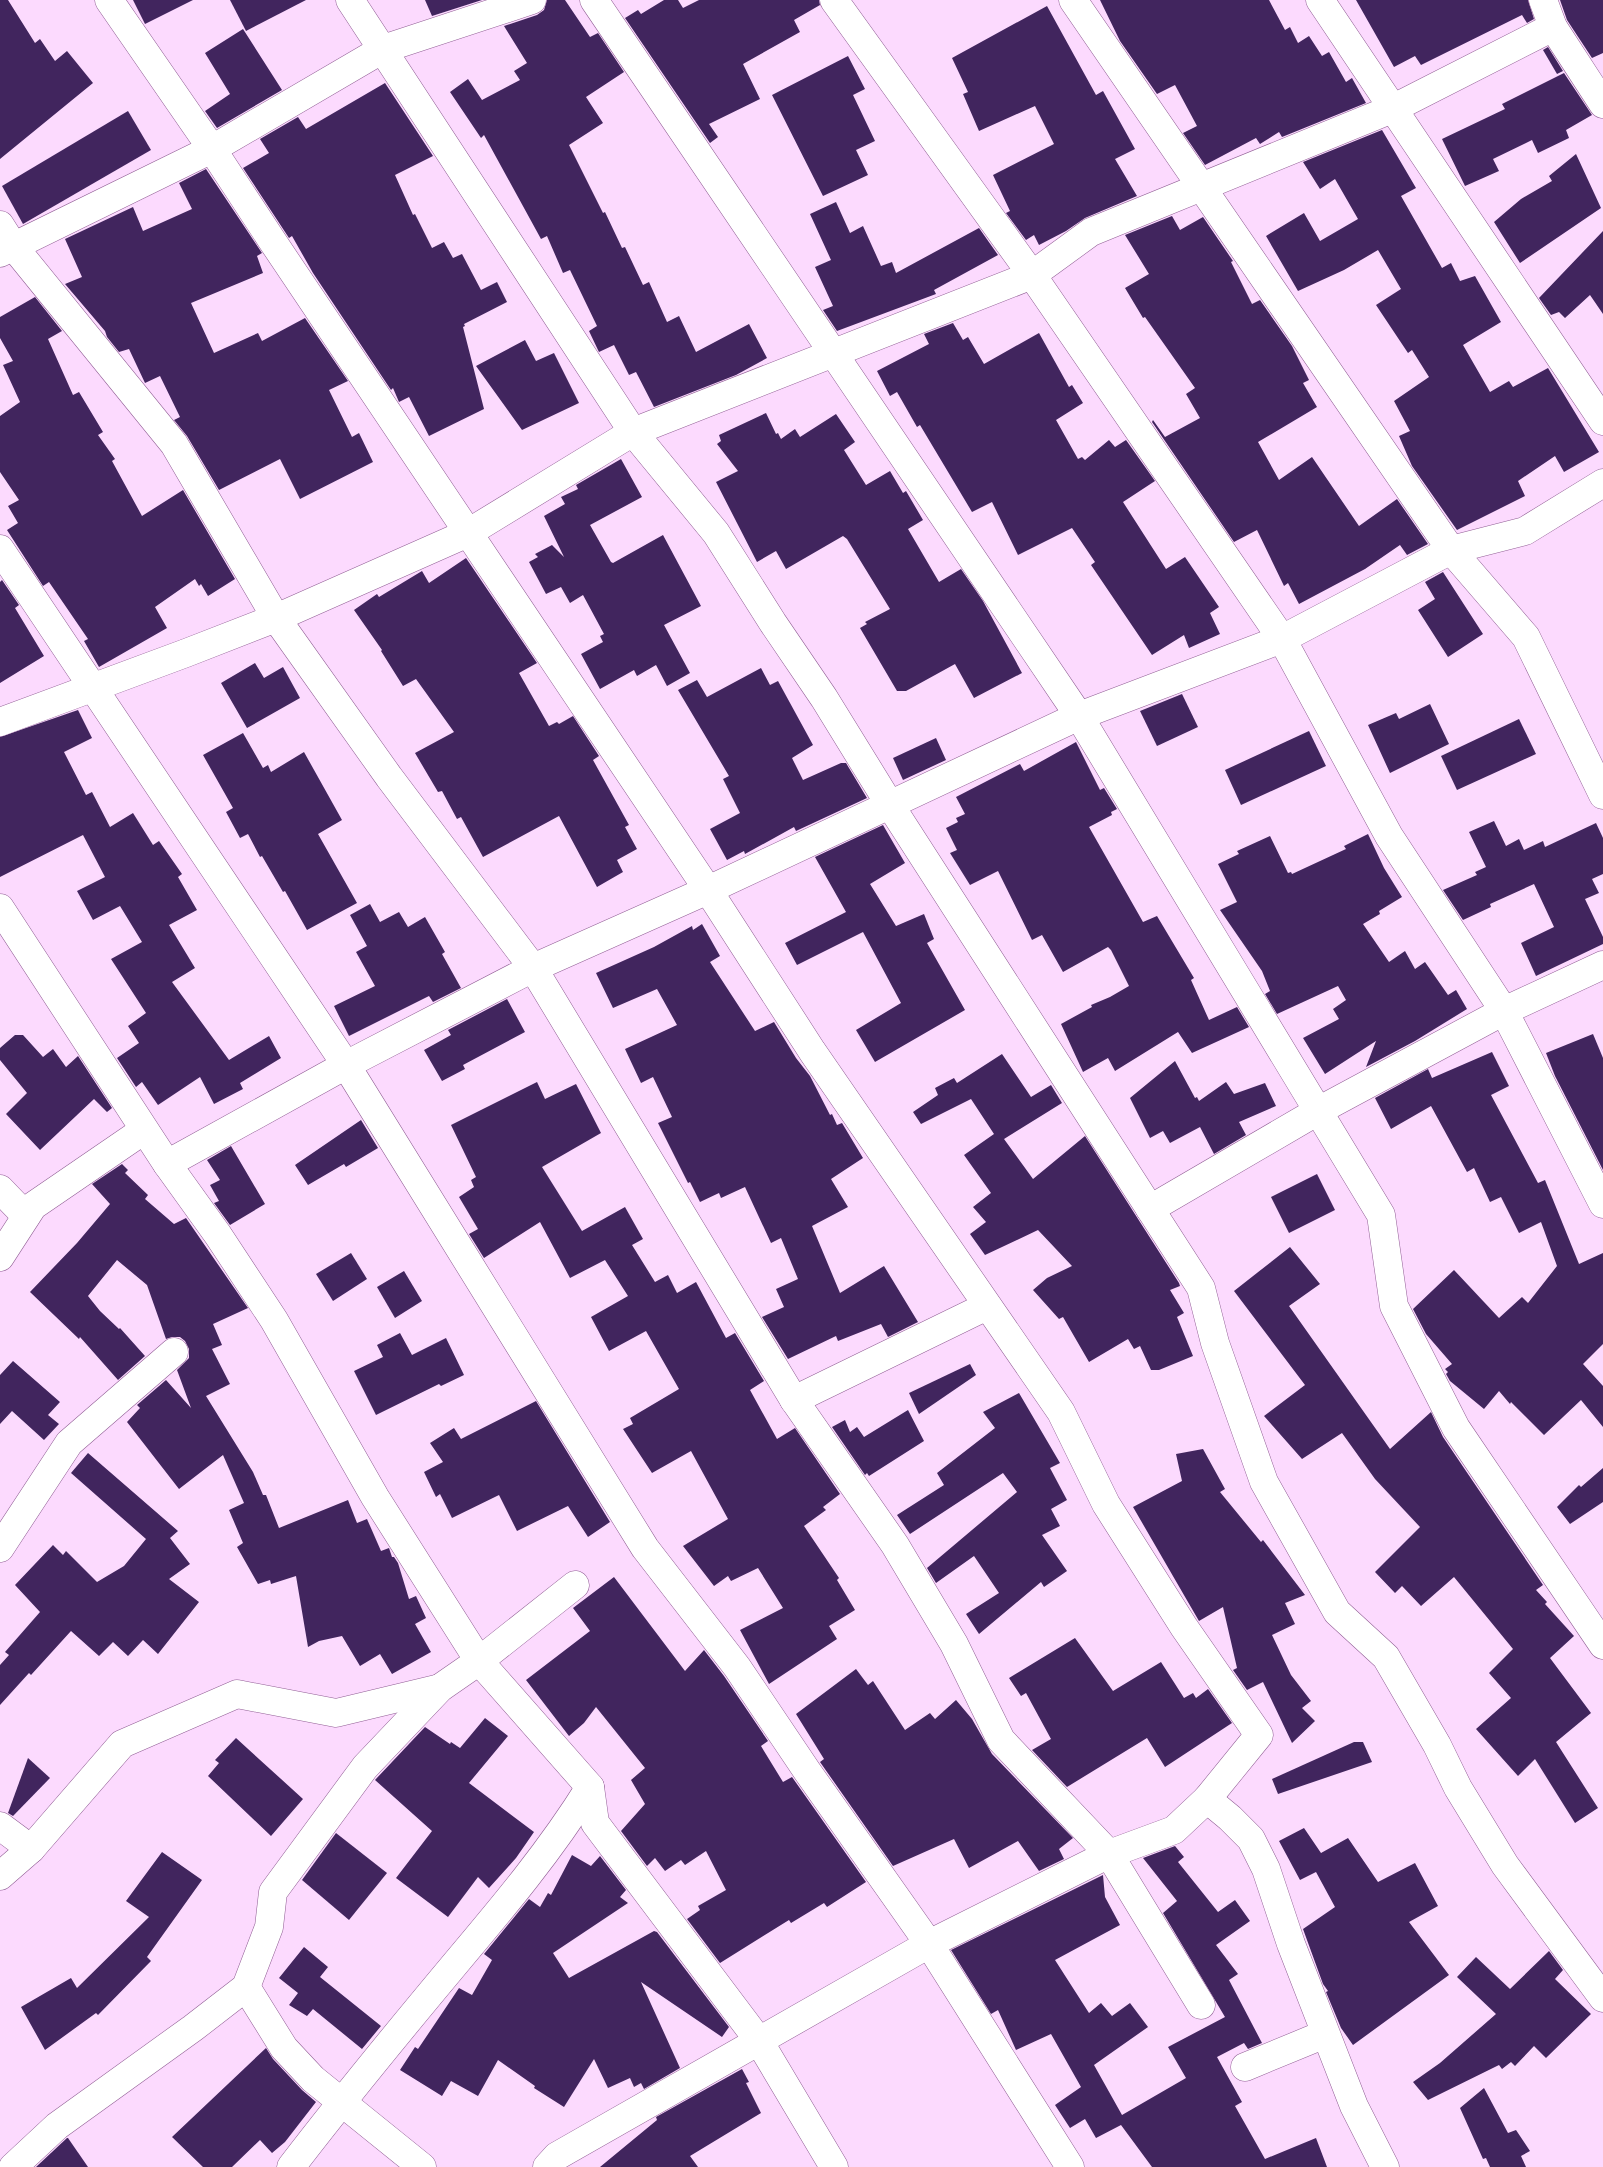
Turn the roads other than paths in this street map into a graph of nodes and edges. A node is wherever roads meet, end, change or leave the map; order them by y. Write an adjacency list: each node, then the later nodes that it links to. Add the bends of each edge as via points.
1 (109, 0): 13 (street)
2 (350, 0): 10 (street)
3 (532, 0): 10 (street)
4 (594, 0): 17 (street)
5 (834, 0): 16 (street)
6 (1073, 0): 14 (street)
7 (1320, 0): 12 (street)
8 (1544, 0): 9 (street)
9 (1553, 27): 11 (street); 12 (street)
10 (383, 49): 13 (street); 19 (street)
11 (1603, 104)
12 (1392, 109): 14 (street); 18 (street)
13 (212, 148): 15 (street); 21 (street)
14 (1201, 186): 16 (street, via 1091,232); 23 (street)
15 (5, 242): 24 (street, via 174,444)
16 (1032, 275): 17 (street); 25 (street)
17 (832, 354): 19 (street); 27 (street)
18 (1603, 421)
19 (633, 432): 21 (street); 30 (street, via 716,533)
20 (1603, 483): 23 (street, via 1525,531)
21 (468, 533): 24 (street); 31 (street)
22 (0, 550): 26 (street)
23 (1451, 550): 25 (street); 29 (street, via 1526,637)
24 (276, 618): 26 (street); 34 (street, via 388,776)
25 (1282, 639): 27 (street); 35 (street, via 1389,836)
26 (91, 688): 28 (street); 36 (street)
27 (1079, 716): 30 (street); 37 (street)
28 (0, 722)
29 (1603, 795)
30 (890, 805): 31 (street); 42 (street)
31 (708, 890): 34 (street); 45 (street, via 812,1051)
32 (0, 908): 38 (street)
33 (1603, 965): 35 (street)
34 (533, 968): 36 (street); 47 (street)
35 (1504, 1011): 37 (street); 41 (street)
36 (346, 1066): 39 (street); 59 (street, via 645,1548 738,1667)
37 (1318, 1111): 42 (street); 50 (street, via 1381,1215 1394,1306 1456,1428)
38 (144, 1130): 39 (street); 43 (street, via 33,1206)
39 (167, 1164): 51 (street, via 274,1320 375,1497)
40 (0, 1189): 43 (street)
41 (1603, 1204)
42 (1150, 1209): 61 (street, via 1201,1288 1215,1343 1264,1482 1337,1612 1386,1657 1437,1744 1458,1788 1505,1865)
43 (26, 1216): 44 (street)
44 (0, 1257)
45 (987, 1306): 47 (street); 54 (street, via 1062,1412 1106,1504 1184,1627 1258,1734)
46 (174, 1352): 48 (street, via 69,1443)
47 (794, 1400): 57 (street, via 895,1545 954,1644 1001,1740)
48 (0, 1548)
49 (574, 1585): 51 (street)
50 (1603, 1645)
51 (479, 1661): 52 (street); 53 (street)
52 (440, 1688): 56 (street, via 336,1713 237,1694 122,1744); 60 (street, via 365,1767 273,1892 269,1927)
53 (590, 1787): 64 (street, via 595,1824); 66 (street, via 568,1823 505,1904)
54 (1207, 1799): 57 (street, via 1174,1830); 63 (street, via 1251,1839 1266,1869)
55 (0, 1826): 56 (street)
56 (31, 1849): 58 (street)
57 (1109, 1854): 59 (street); 62 (street)
58 (0, 1876)
59 (929, 1944): 64 (street); 72 (street)
60 (246, 1987): 66 (street, via 284,2048 313,2079); 68 (street, via 57,2126)
61 (1603, 1998)
62 (1201, 2005)
63 (1325, 2034): 65 (street); 73 (street, via 1354,2106)
64 (759, 2041): 67 (street); 71 (street)
65 (1245, 2067)
66 (342, 2100): 69 (street); 70 (street)
67 (561, 2163)
68 (13, 2167)
69 (291, 2167)
70 (422, 2167)
71 (834, 2167)
72 (1070, 2167)
73 (1385, 2167)

